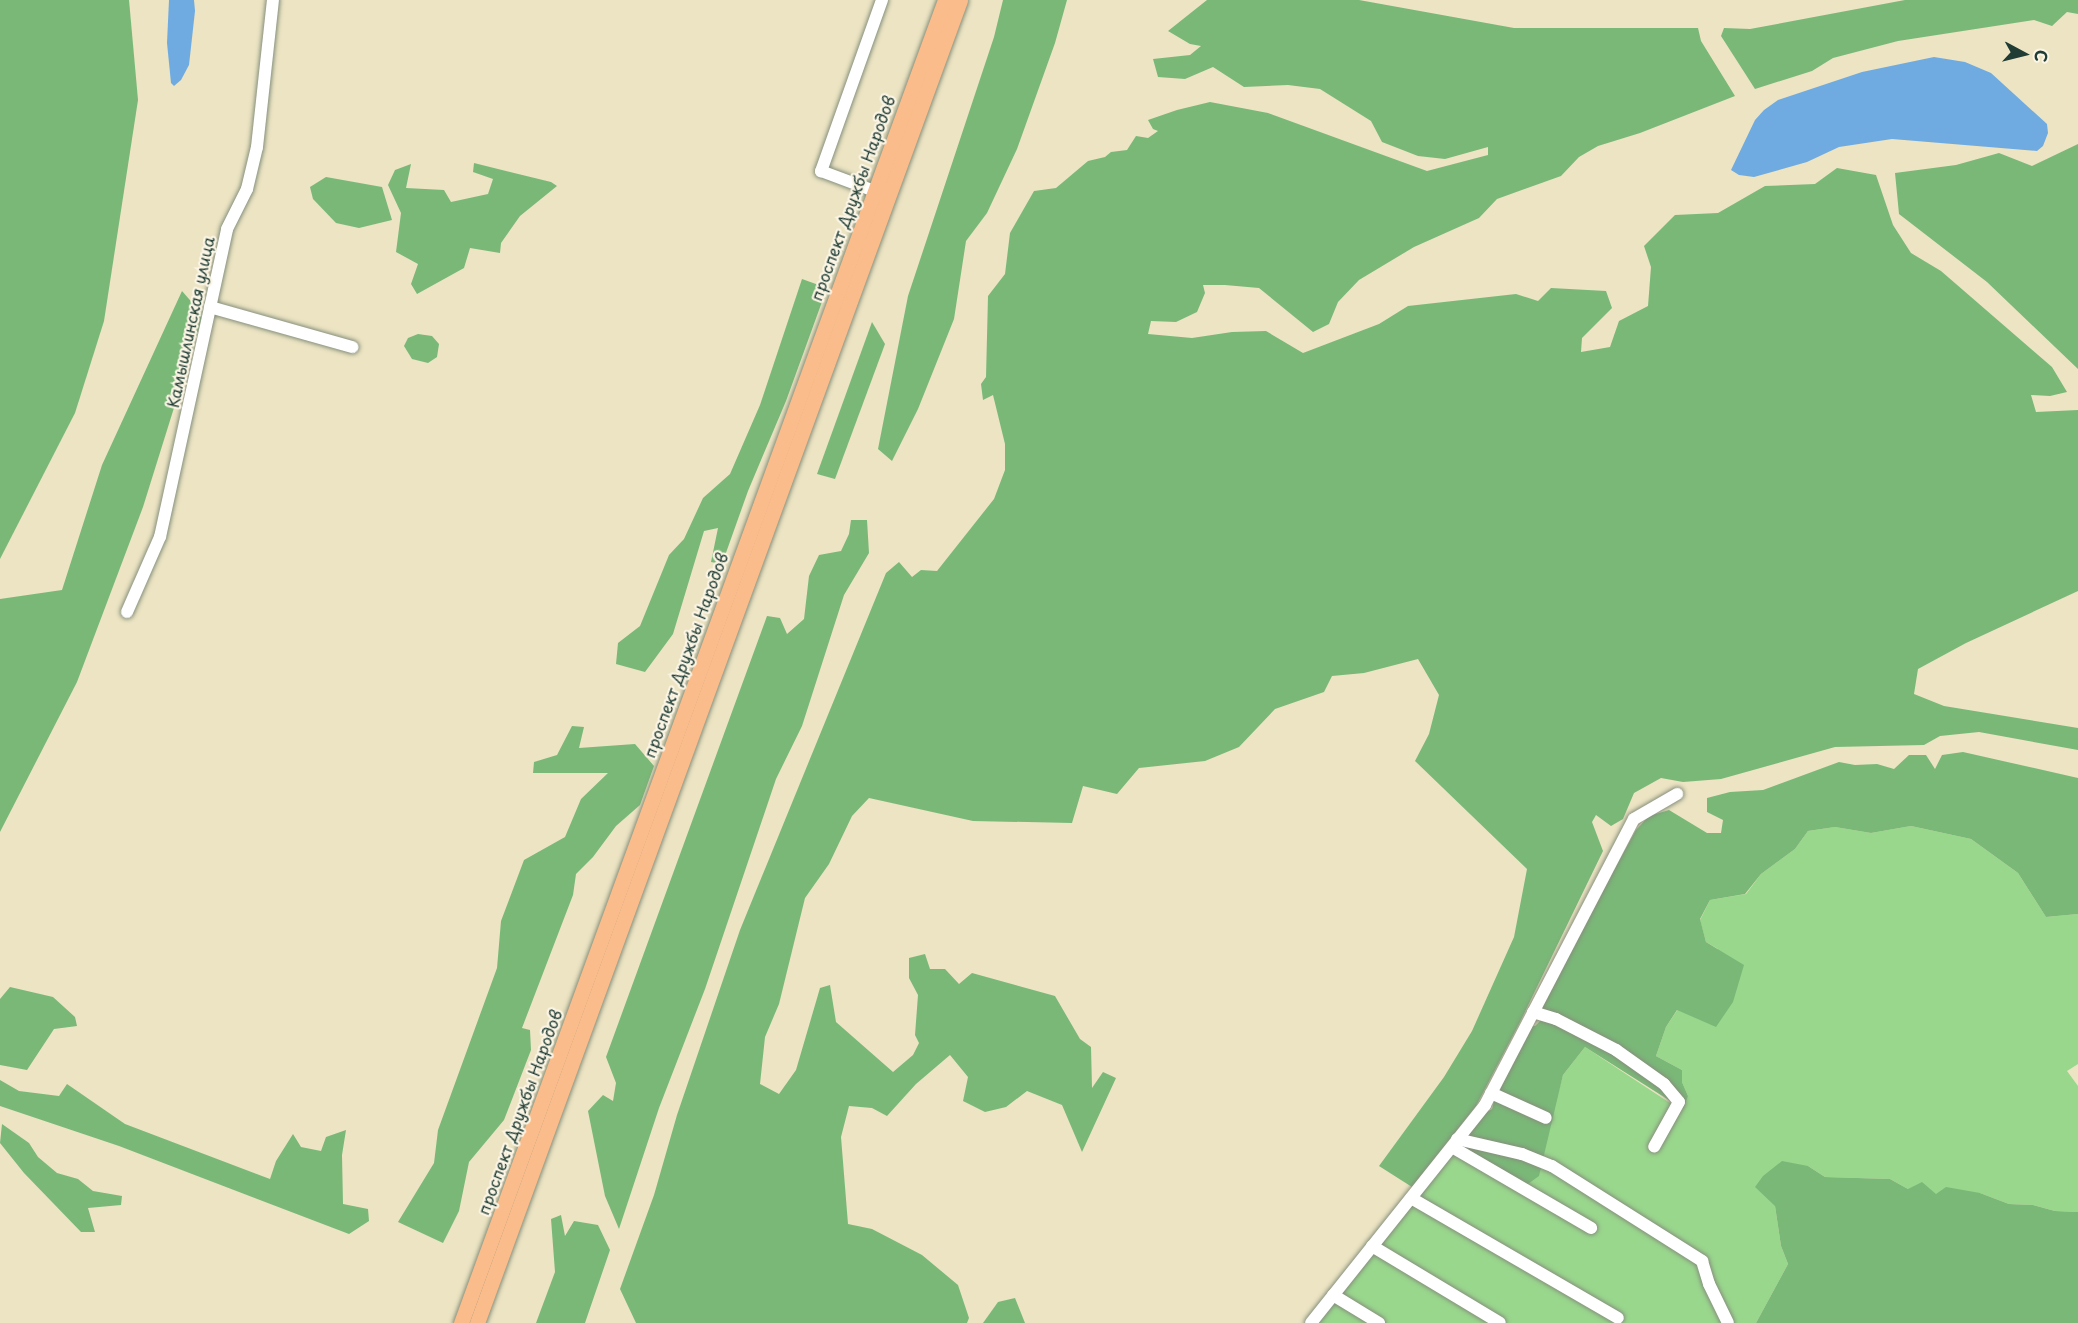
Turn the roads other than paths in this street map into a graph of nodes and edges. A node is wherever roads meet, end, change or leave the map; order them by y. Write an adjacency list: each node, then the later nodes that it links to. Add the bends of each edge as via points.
1 (273, 0): 6 (street, Камышлинская улица, via 257,147 247,189 227,229)
2 (882, 0): 5 (street, via 821,171)
3 (945, 0): 5 (main road, проспект Дружбы Народов)
4 (960, 0): 5 (main road, проспект Дружбы Народов)
5 (881, 193): 20 (main road, проспект Дружбы Народов); 21 (main road, проспект Дружбы Народов)
6 (210, 307): 7 (street); 8 (street, Камышлинская улица, via 160,537)
7 (352, 347)
8 (127, 612)
9 (1677, 794): 10 (street, via 1634,819)
10 (1533, 1012): 11 (street); 14 (street, via 1556,1019 1616,1050 1664,1084 1678,1102)
11 (1491, 1093): 12 (street); 13 (street)
12 (1546, 1118)
13 (1455, 1143): 15 (street); 16 (street); 25 (street, via 1522,1154 1552,1166 1702,1261)
14 (1654, 1147)
15 (1411, 1198): 17 (street); 19 (street)
16 (1590, 1228)
17 (1372, 1246): 18 (street); 24 (street)
18 (1333, 1296): 22 (street); 23 (street)
19 (1618, 1318)
20 (460, 1323)
21 (477, 1323)
22 (1311, 1323)
23 (1379, 1323)
24 (1500, 1323)
25 (1728, 1323)

